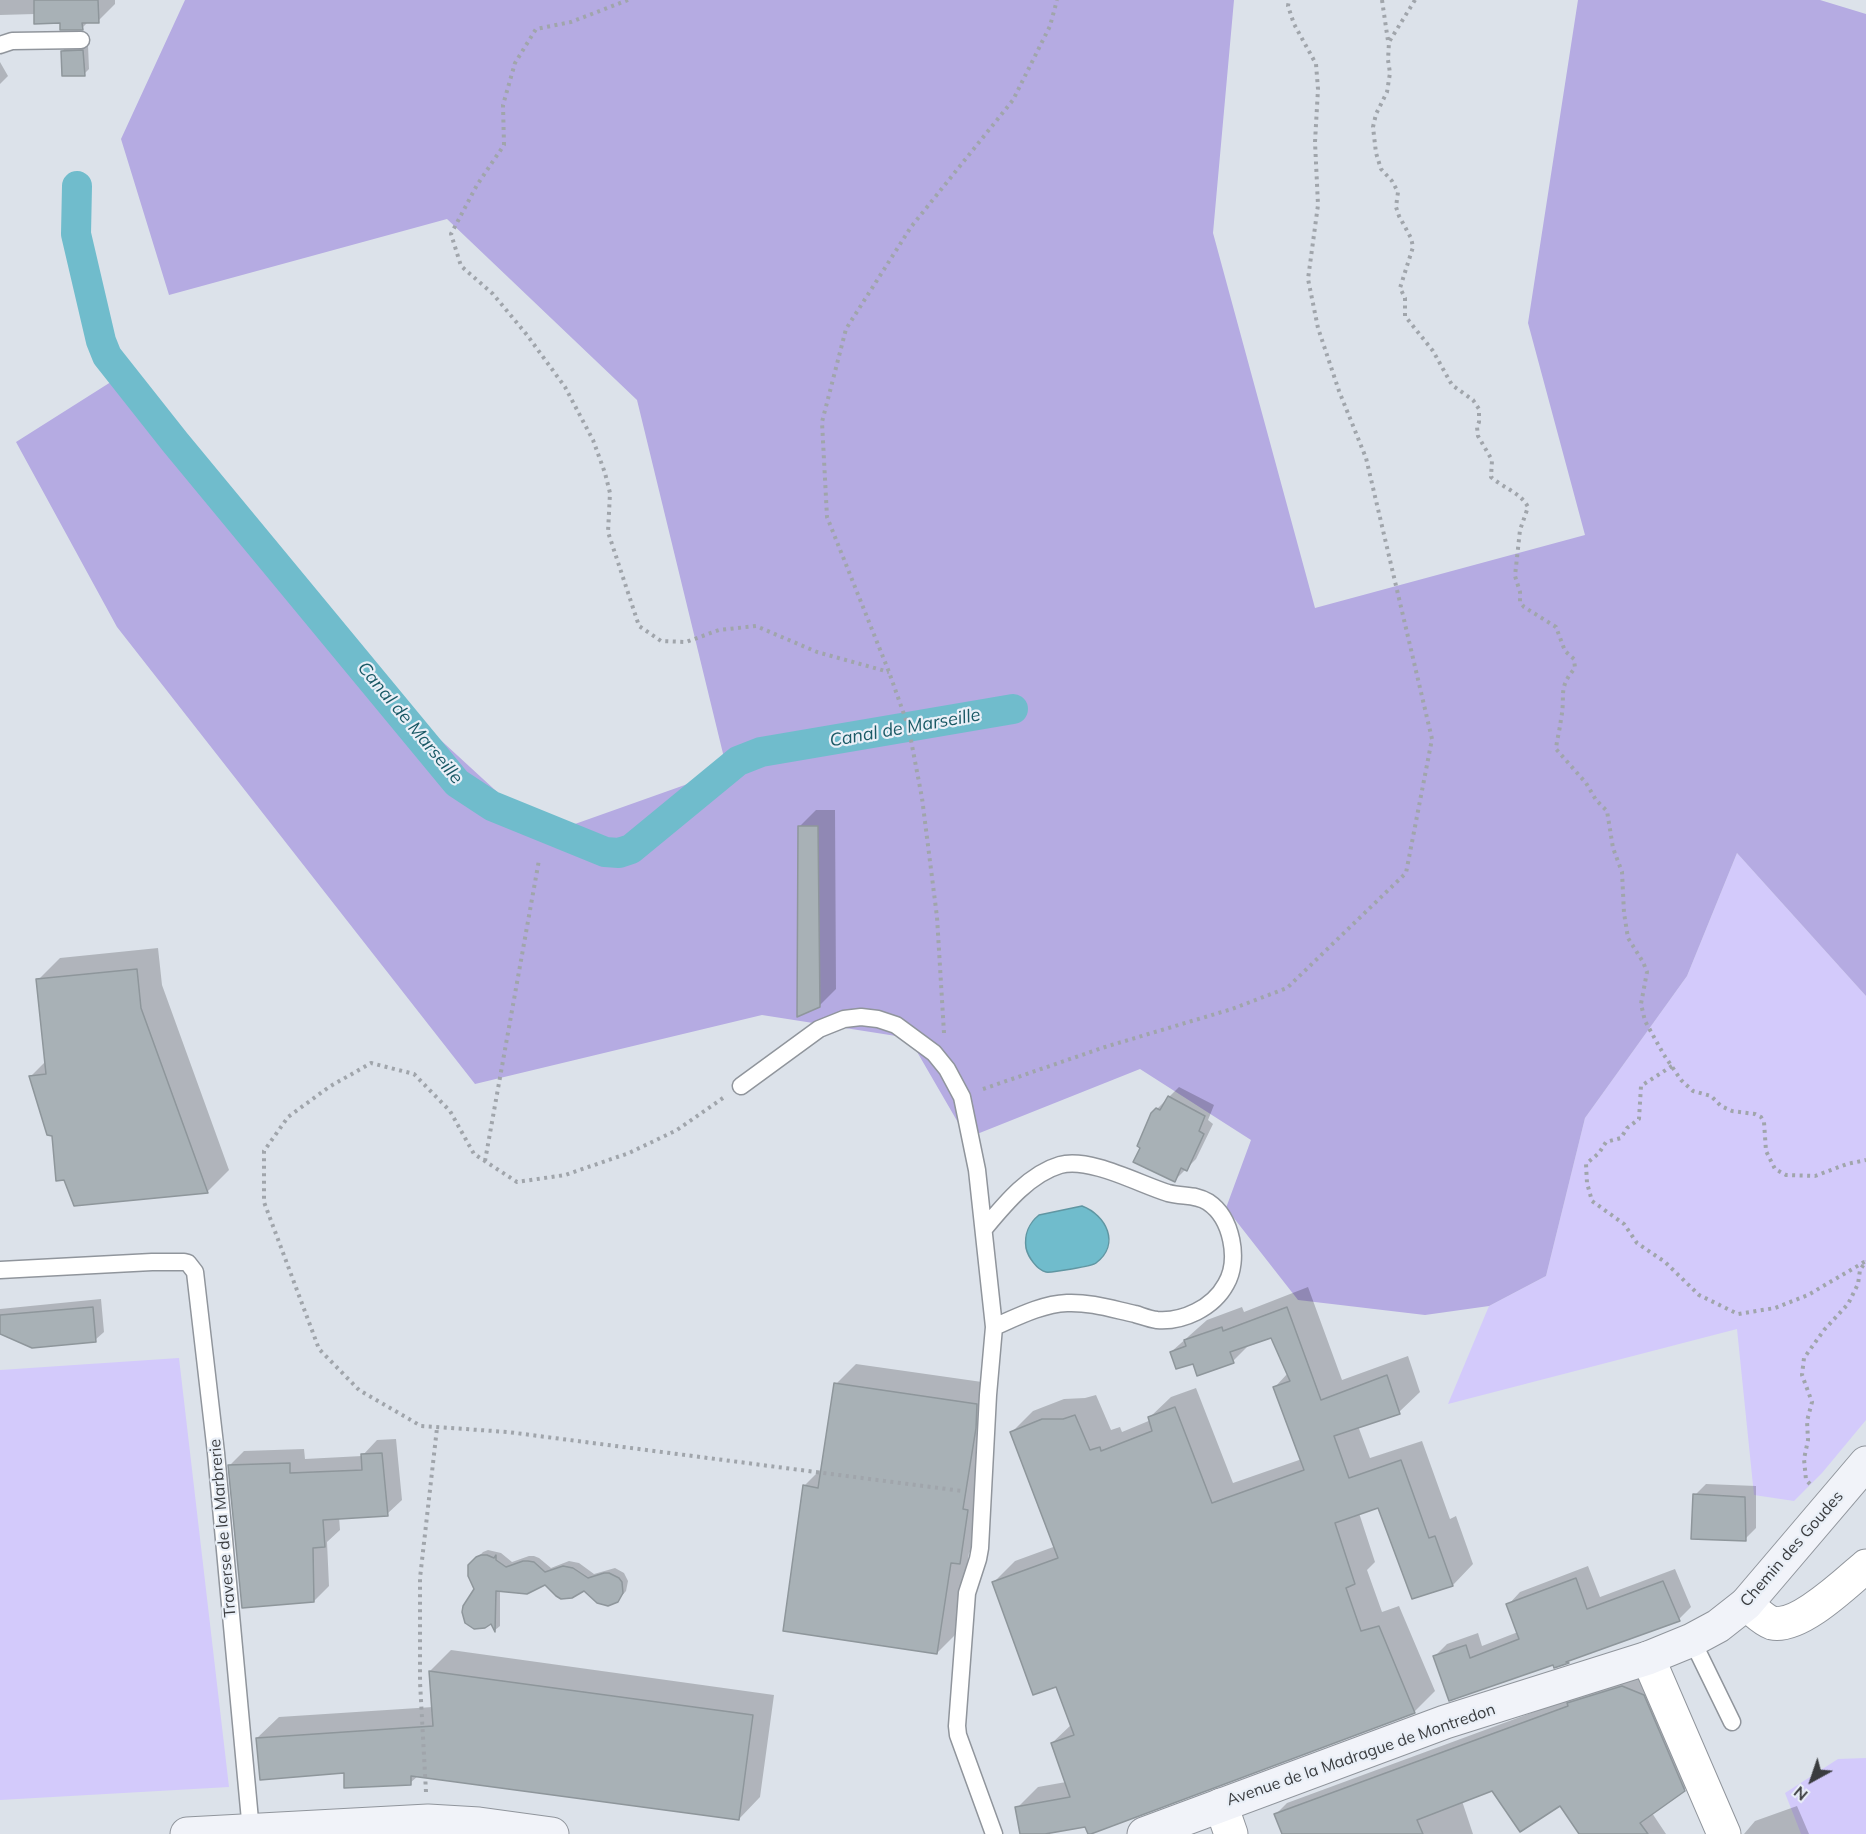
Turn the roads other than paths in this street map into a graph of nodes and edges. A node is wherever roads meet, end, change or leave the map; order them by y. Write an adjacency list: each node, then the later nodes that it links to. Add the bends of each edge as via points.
1 (81, 40): 2 (lane, via 12,41)
2 (0, 45)
3 (741, 1086): 4 (lane, via 819,1029 843,1019 861,1017 896,1025 934,1053 962,1096)
4 (984, 1229): 6 (lane); 6 (lane, via 1030,1182 1057,1166 1077,1163 1170,1194 1208,1202 1219,1212 1232,1246 1226,1284 1210,1304 1185,1316 1156,1320 1097,1305 1065,1303 1049,1305)
5 (0, 1270): 14 (lane, Traverse de la Marbrerie, via 152,1262 188,1263 195,1272)
6 (994, 1327): 17 (lane, via 978,1559 966,1593 957,1726)
7 (1866, 1463): 9 (street, Chemin des Goudes)
8 (1866, 1566): 9 (street, via 1793,1621 1769,1622)
9 (1746, 1604): 10 (street, Chemin des Goudes, via 1719,1626)
10 (1692, 1640): 11 (street, Chemin des Goudes); 12 (lane)
11 (1648, 1658): 13 (street, Avenue de la Madrague de Montredon, via 1445,1722); 19 (street)
12 (1732, 1722)
13 (1226, 1819): 18 (street, Avenue de la Madrague de Montredon)
14 (251, 1831): 15 (street); 16 (street, via 428,1821)
15 (187, 1834)
16 (552, 1834)
17 (994, 1834)
18 (1144, 1834)
19 (1724, 1834)

